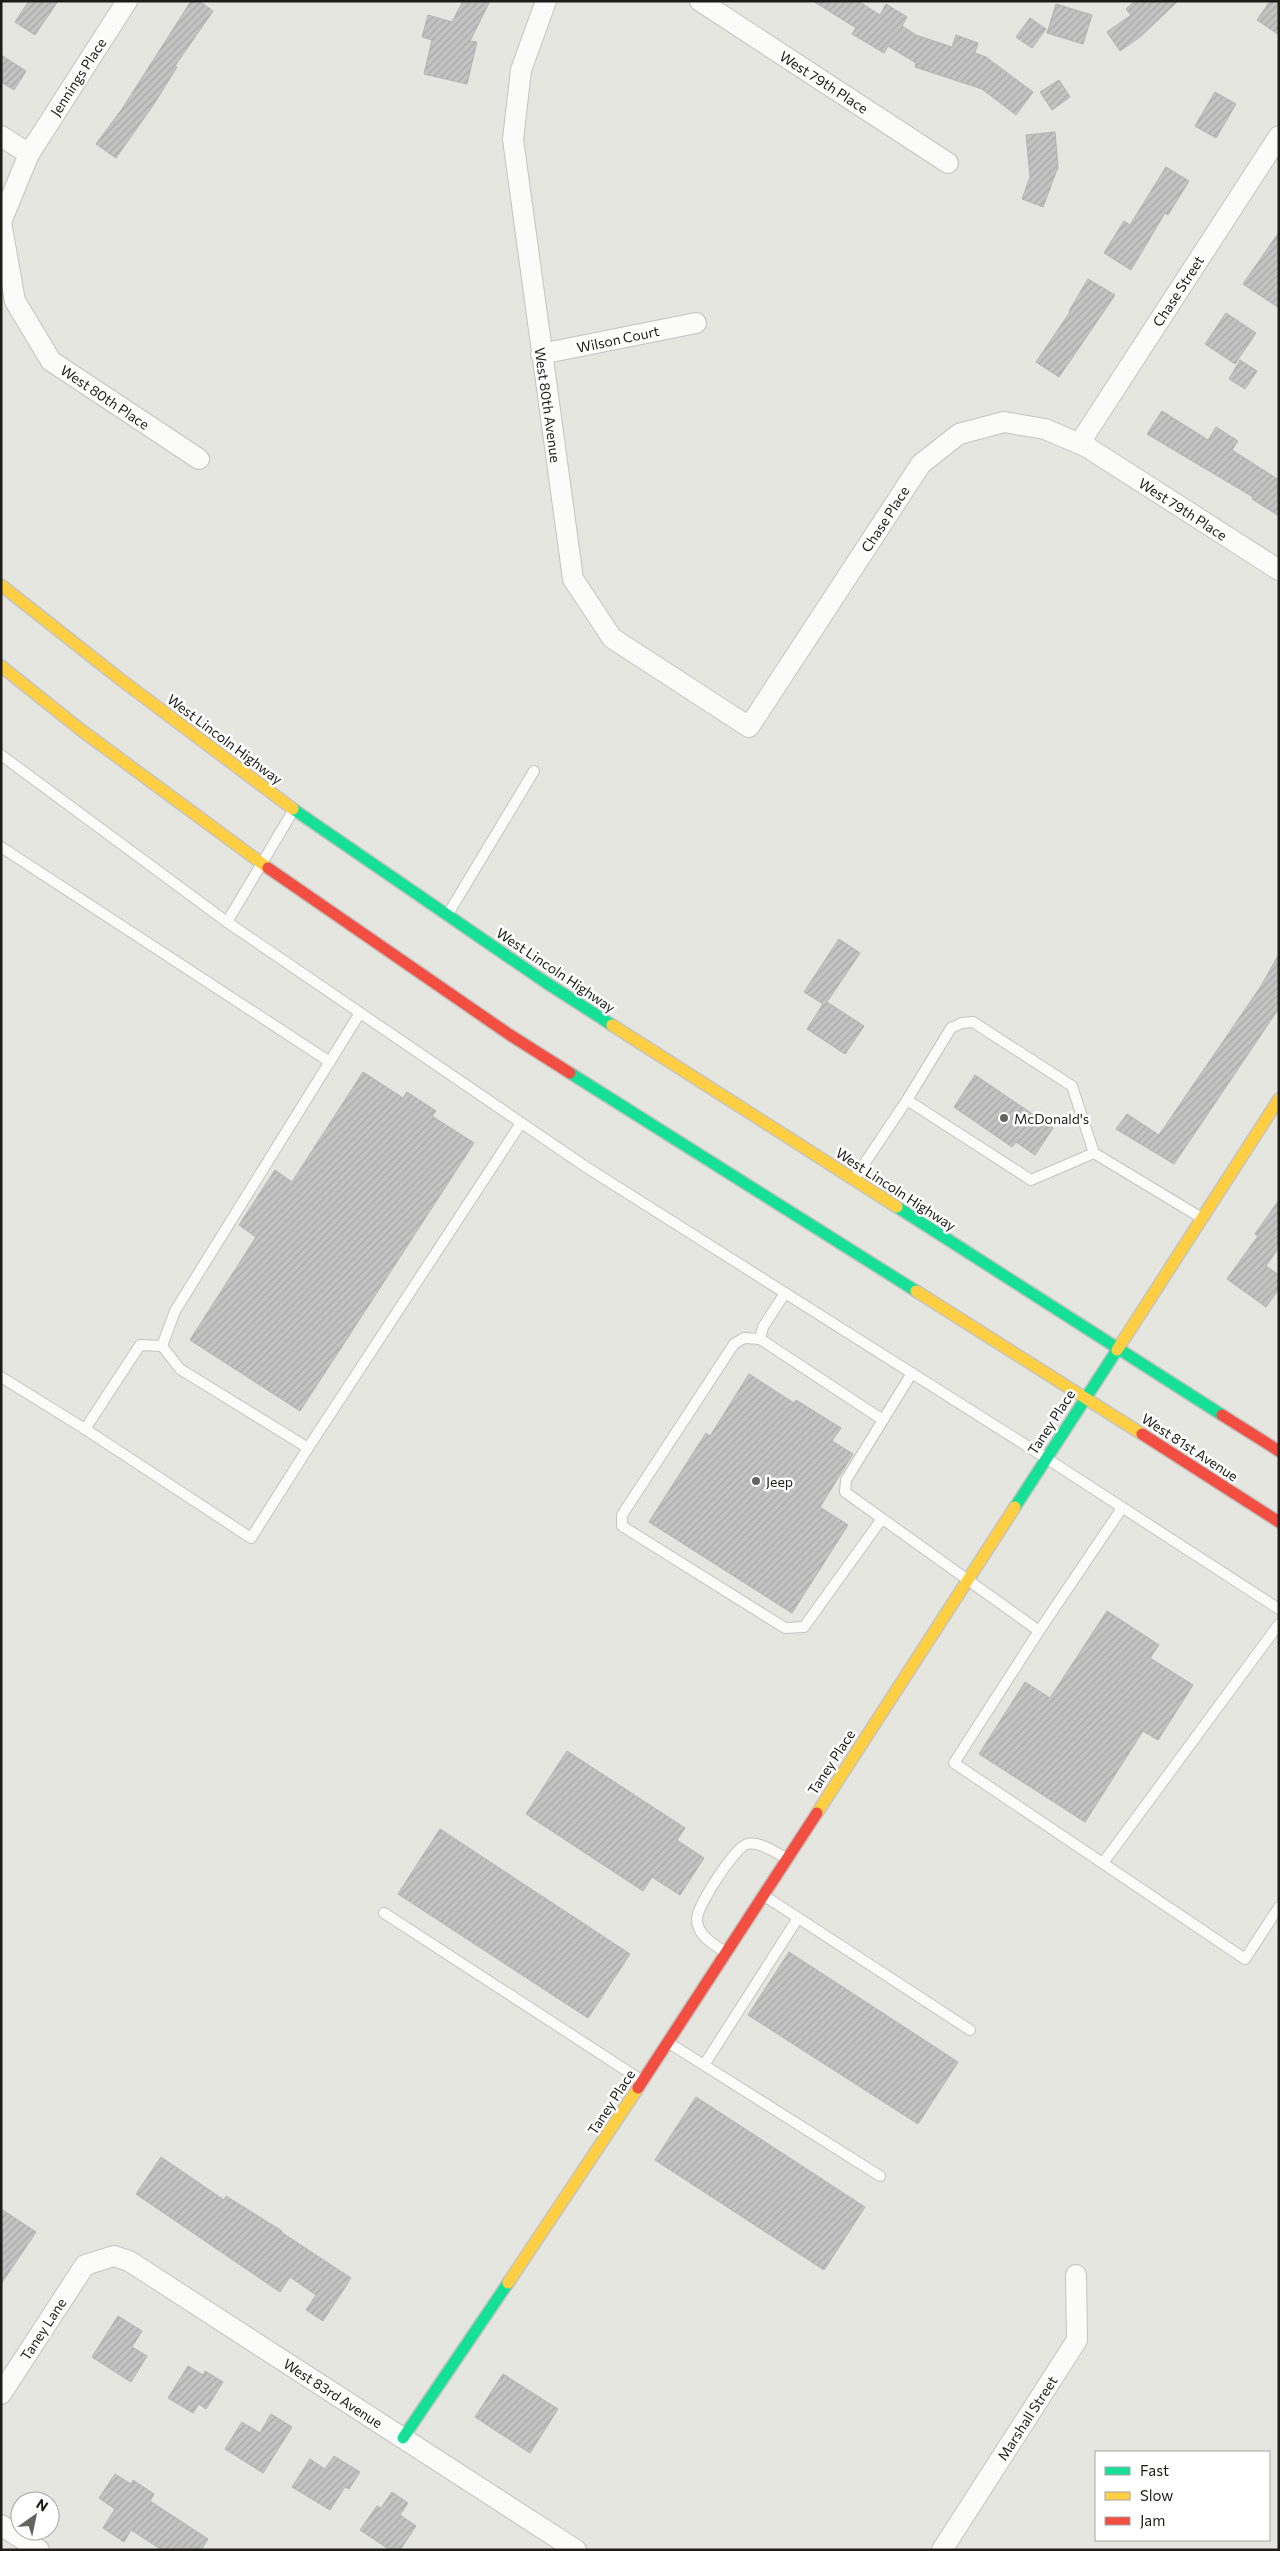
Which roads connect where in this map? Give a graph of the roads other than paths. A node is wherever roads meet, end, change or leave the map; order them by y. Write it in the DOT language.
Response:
graph roads {
  1 [pos="127,1"];
  2 [pos="546,1"];
  3 [pos="700,1"];
  4 [pos="1,136"];
  5 [pos="1279,136"];
  6 [pos="29,154"];
  7 [pos="948,163"];
  8 [pos="696,323"];
  9 [pos="540,354"];
  10 [pos="1087,447"];
  11 [pos="199,459"];
  12 [pos="1279,570"];
  13 [pos="1,585"];
  14 [pos="1,666"];
  15 [pos="750,727"];
  16 [pos="1,755"];
  17 [pos="534,771"];
  18 [pos="294,810"];
  19 [pos="1,847"];
  20 [pos="263,865"];
  21 [pos="448,915"];
  22 [pos="227,922"];
  23 [pos="360,1013"];
  24 [pos="330,1062"];
  25 [pos="1279,1099"];
  26 [pos="907,1100"];
  27 [pos="521,1123"];
  28 [pos="1094,1153"];
  29 [pos="853,1179"];
  30 [pos="1201,1218"];
  31 [pos="785,1293"];
  32 [pos="760,1339"];
  33 [pos="162,1346"];
  34 [pos="1117,1348"];
  35 [pos="912,1373"];
  36 [pos="1,1377"];
  37 [pos="1085,1397"];
  38 [pos="883,1420"];
  39 [pos="85,1430"];
  40 [pos="308,1448"];
  41 [pos="1279,1451"];
  42 [pos="1046,1458"];
  43 [pos="1122,1508"];
  44 [pos="881,1520"];
  45 [pos="1279,1522"];
  46 [pos="966,1580"];
  47 [pos="1279,1609"];
  48 [pos="1279,1624"];
  49 [pos="1039,1631"];
  50 [pos="787,1858"];
  51 [pos="1103,1863"];
  52 [pos="763,1895"];
  53 [pos="1279,1907"];
  54 [pos="384,1912"];
  55 [pos="798,1918"];
  56 [pos="726,1953"];
  57 [pos="970,2030"];
  58 [pos="668,2042"];
  59 [pos="704,2065"];
  60 [pos="643,2082"];
  61 [pos="880,2176"];
  62 [pos="85,2265"];
  63 [pos="1076,2275"];
  64 [pos="1,2394"];
  65 [pos="402,2438"];
  66 [pos="1,2525"];
  67 [pos="40,2550"];
  68 [pos="576,2550"];
  69 [pos="942,2550"];
  1 -- 6 [label="street, Jennings Place"];
  2 -- 9 [label="street, West 80th Avenue"];
  3 -- 7 [label="street, West 79th Place"];
  4 -- 6 [label="street"];
  5 -- 10 [label="street, Chase Street"];
  6 -- 11 [label="street, West 80th Place"];
  8 -- 9 [label="street, Wilson Court"];
  9 -- 15 [label="street, West 80th Avenue"];
  10 -- 12 [label="street, West 79th Place"];
  10 -- 15 [label="street, Chase Place"];
  13 -- 18 [label="main road, West Lincoln Highway"];
  14 -- 20 [label="main road"];
  16 -- 22 [label="lane"];
  17 -- 21 [label="lane"];
  18 -- 20 [label="lane"];
  18 -- 21 [label="main road, West Lincoln Highway"];
  19 -- 24 [label="lane"];
  20 -- 22 [label="lane"];
  20 -- 37 [label="main road"];
  21 -- 29 [label="main road, West Lincoln Highway"];
  22 -- 23 [label="lane"];
  23 -- 24 [label="lane"];
  23 -- 27 [label="lane"];
  24 -- 33 [label="lane"];
  25 -- 30 [label="main road, Taney Place"];
  26 -- 28 [label="lane"];
  26 -- 28 [label="lane"];
  26 -- 29 [label="lane"];
  27 -- 31 [label="lane"];
  27 -- 40 [label="lane"];
  28 -- 30 [label="lane"];
  29 -- 34 [label="main road, West Lincoln Highway"];
  30 -- 34 [label="main road, Taney Place"];
  31 -- 32 [label="lane"];
  31 -- 35 [label="lane"];
  32 -- 38 [label="lane"];
  32 -- 44 [label="lane"];
  33 -- 39 [label="lane"];
  33 -- 40 [label="lane"];
  34 -- 37 [label="main road, Taney Place"];
  34 -- 41 [label="main road"];
  35 -- 38 [label="lane"];
  35 -- 42 [label="lane"];
  36 -- 39 [label="lane"];
  37 -- 42 [label="main road, Taney Place"];
  37 -- 45 [label="main road, West 81st Avenue"];
  38 -- 44 [label="lane"];
  39 -- 40 [label="lane"];
  42 -- 43 [label="lane"];
  42 -- 46 [label="main road, Taney Place"];
  43 -- 47 [label="lane"];
  43 -- 49 [label="lane"];
  44 -- 46 [label="lane"];
  46 -- 49 [label="lane"];
  46 -- 50 [label="main road, Taney Place"];
  48 -- 51 [label="lane"];
  49 -- 51 [label="lane"];
  50 -- 52 [label="main road, Taney Place"];
  50 -- 56 [label="lane"];
  51 -- 53 [label="lane"];
  52 -- 55 [label="lane"];
  52 -- 56 [label="main road, Taney Place"];
  54 -- 60 [label="lane"];
  55 -- 57 [label="lane"];
  55 -- 59 [label="lane"];
  56 -- 58 [label="main road, Taney Place"];
  58 -- 59 [label="lane"];
  58 -- 60 [label="main road, Taney Place"];
  59 -- 61 [label="lane"];
  60 -- 65 [label="main road, Taney Place"];
  62 -- 64 [label="street, Taney Lane"];
  62 -- 65 [label="street, West 83rd Avenue"];
  63 -- 69 [label="street, Marshall Street"];
  65 -- 68 [label="street, West 83rd Avenue"];
  66 -- 67 [label="street"];
}
